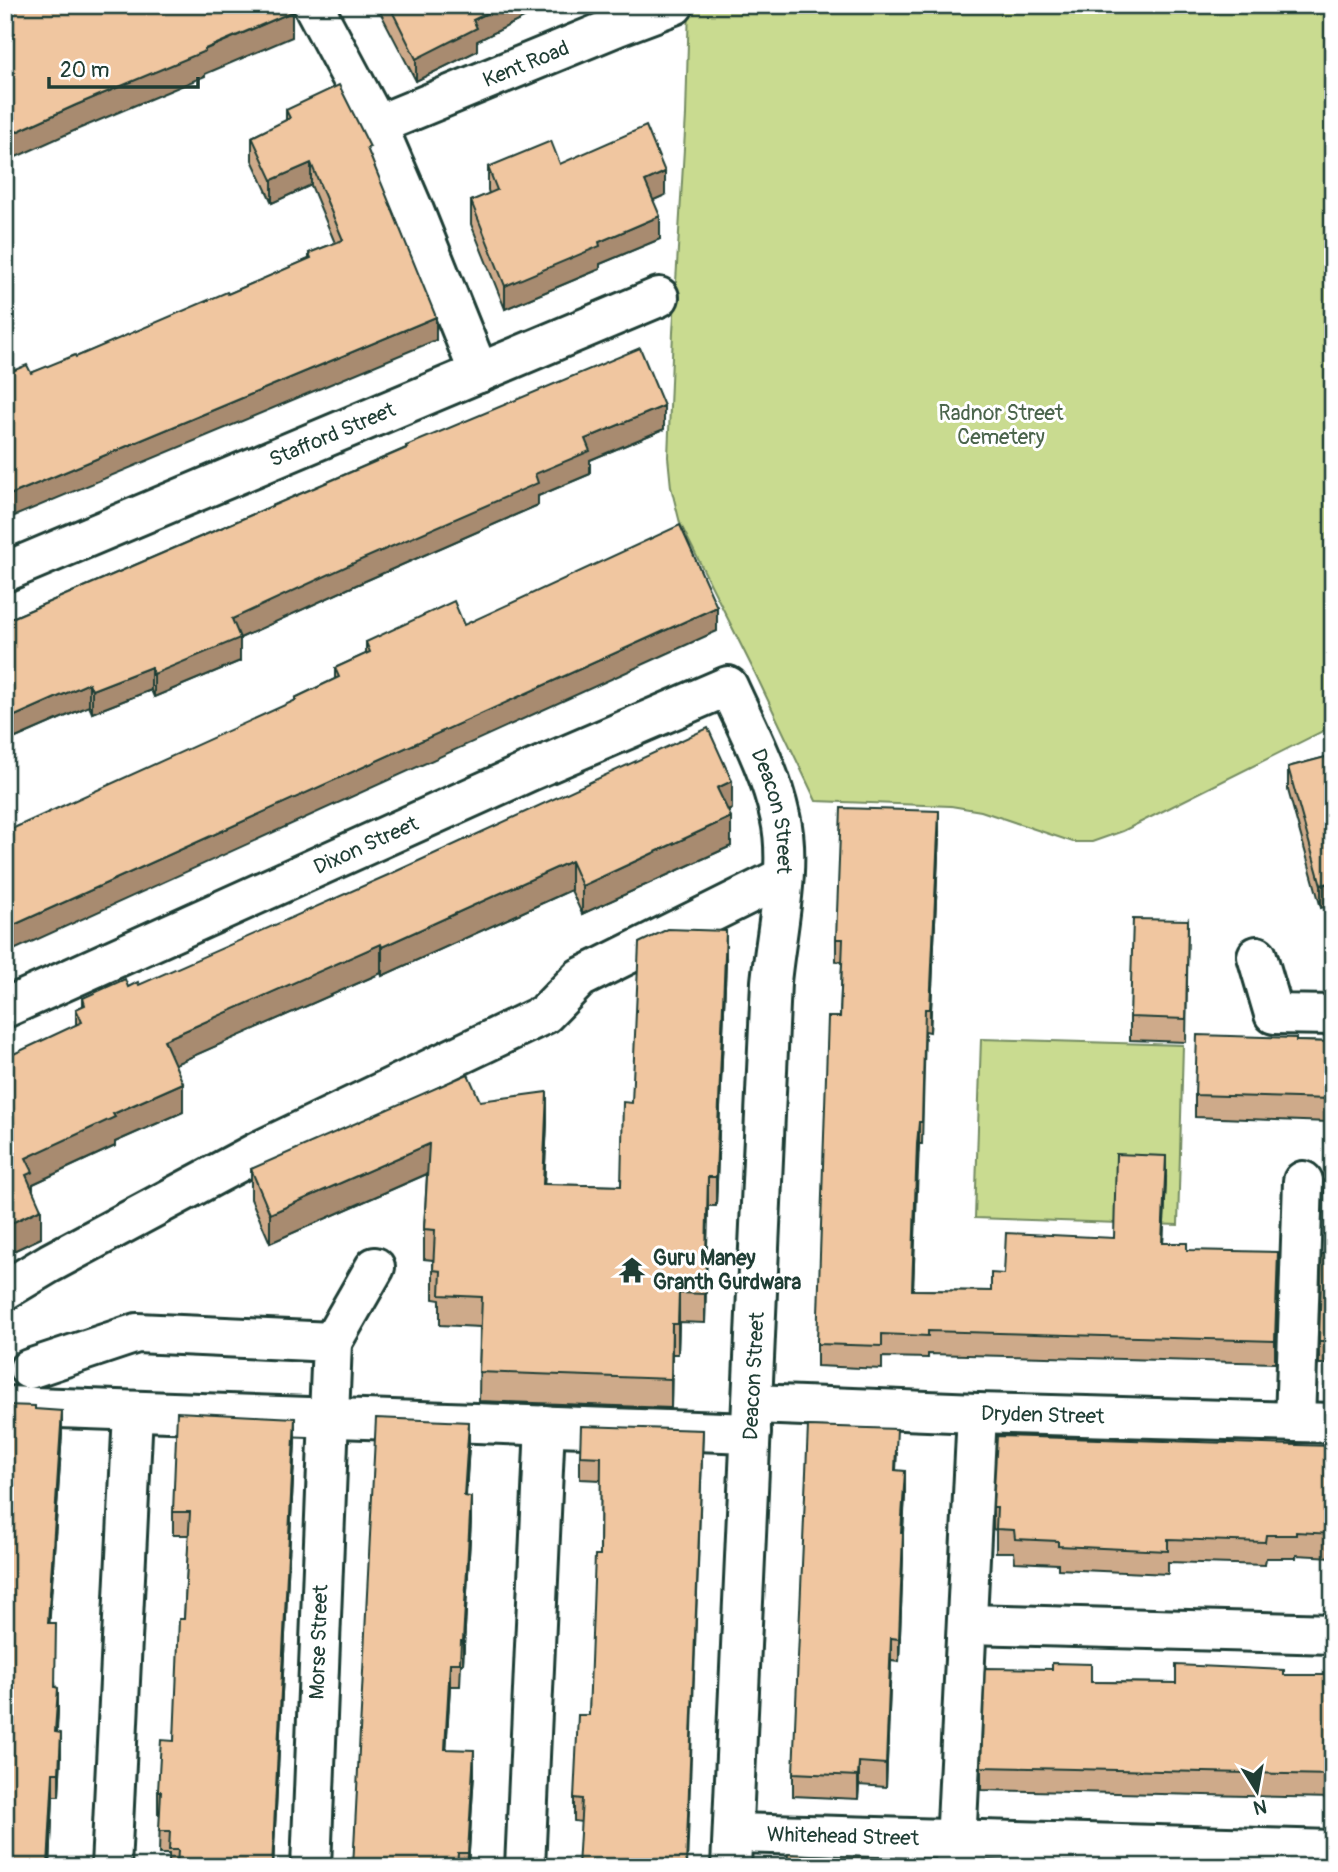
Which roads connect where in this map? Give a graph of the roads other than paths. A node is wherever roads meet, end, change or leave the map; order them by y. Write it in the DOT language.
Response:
graph roads {
  1 [pos="313,5"];
  2 [pos="674,5"];
  3 [pos="377,125"];
  4 [pos="659,297"];
  5 [pos="479,373"];
  6 [pos="5,572"];
  7 [pos="728,686"];
  8 [pos="783,877"];
  9 [pos="1257,956"];
  10 [pos="5,1008"];
  11 [pos="1322,1015"];
  12 [pos="1303,1181"];
  13 [pos="1317,1220"];
  14 [pos="375,1267"];
  15 [pos="5,1290"];
  16 [pos="332,1342"];
  17 [pos="29,1369"];
  18 [pos="5,1406"];
  19 [pos="133,1412"];
  20 [pos="977,1413"];
  21 [pos="328,1418"];
  22 [pos="752,1419"];
  23 [pos="1295,1422"];
  24 [pos="1333,1423"];
  25 [pos="545,1425"];
  26 [pos="967,1624"];
  27 [pos="1333,1634"];
  28 [pos="732,1850"];
  29 [pos="1333,1850"];
  30 [pos="955,1854"];
  31 [pos="111,1867"];
  32 [pos="311,1867"];
  33 [pos="524,1867"];
  1 -- 3 [label="street"];
  2 -- 3 [label="street, Kent Road"];
  3 -- 5 [label="street"];
  4 -- 5 [label="street, Stafford Street"];
  5 -- 6 [label="street, Stafford Street"];
  7 -- 8 [label="street, Deacon Street"];
  7 -- 10 [label="street, Dixon Street"];
  8 -- 15 [label="street"];
  8 -- 22 [label="street, Deacon Street"];
  9 -- 11 [label="street"];
  12 -- 13 [label="street"];
  13 -- 23 [label="street"];
  14 -- 16 [label="street"];
  16 -- 17 [label="street"];
  16 -- 21 [label="street, Morse Street"];
  18 -- 19 [label="street, Dryden Street"];
  19 -- 21 [label="street, Dryden Street"];
  19 -- 31 [label="street"];
  20 -- 22 [label="street, Dryden Street"];
  20 -- 23 [label="street, Dryden Street"];
  20 -- 26 [label="street"];
  21 -- 25 [label="street, Dryden Street"];
  21 -- 32 [label="street, Morse Street"];
  22 -- 25 [label="street, Dryden Street"];
  22 -- 28 [label="street, Deacon Street"];
  23 -- 24 [label="street, Dryden Street"];
  25 -- 33 [label="street"];
  26 -- 27 [label="street"];
  26 -- 30 [label="street"];
  28 -- 30 [label="street, Whitehead Street"];
  29 -- 30 [label="street, Whitehead Street"];
}
